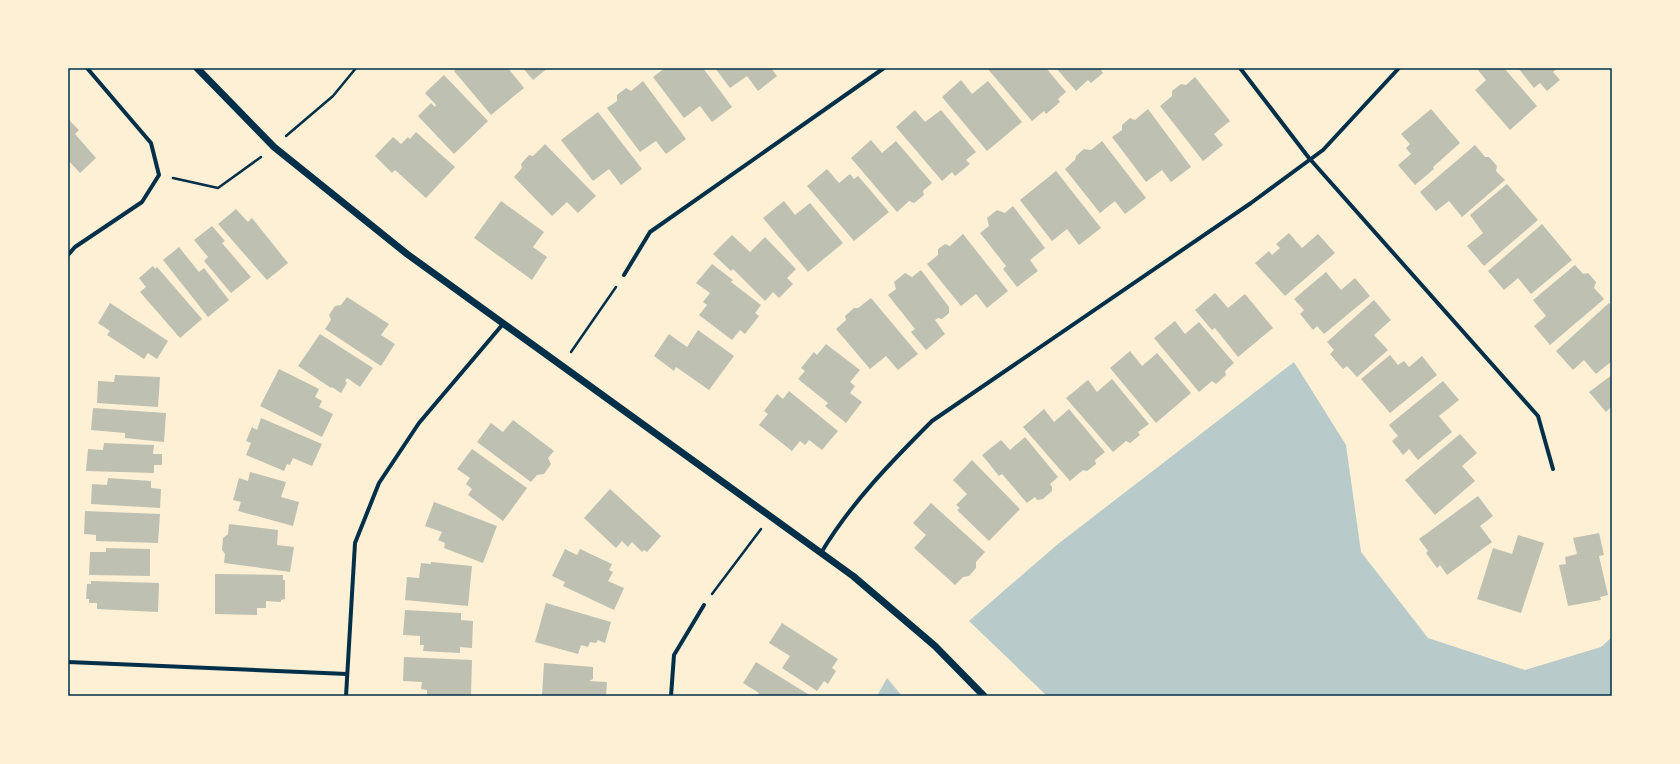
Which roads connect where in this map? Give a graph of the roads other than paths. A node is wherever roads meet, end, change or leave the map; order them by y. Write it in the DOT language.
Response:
graph roads {
  1 [pos="87,68"];
  2 [pos="197,68"];
  3 [pos="884,68"];
  4 [pos="1240,68"];
  5 [pos="1399,68"];
  6 [pos="1309,158"];
  7 [pos="68,255"];
  8 [pos="624,275"];
  9 [pos="504,324"];
  10 [pos="1553,469"];
  11 [pos="821,553"];
  12 [pos="704,605"];
  13 [pos="68,662"];
  14 [pos="347,674"];
  15 [pos="346,696"];
  16 [pos="671,696"];
  17 [pos="984,696"];
  1 -- 7 [label="street"];
  2 -- 9 [label="street"];
  3 -- 8 [label="street"];
  4 -- 6 [label="street"];
  5 -- 6 [label="street"];
  6 -- 10 [label="street"];
  6 -- 11 [label="street"];
  9 -- 11 [label="street"];
  9 -- 14 [label="street"];
  11 -- 17 [label="street"];
  12 -- 16 [label="street"];
  13 -- 14 [label="street"];
  14 -- 15 [label="street"];
}
